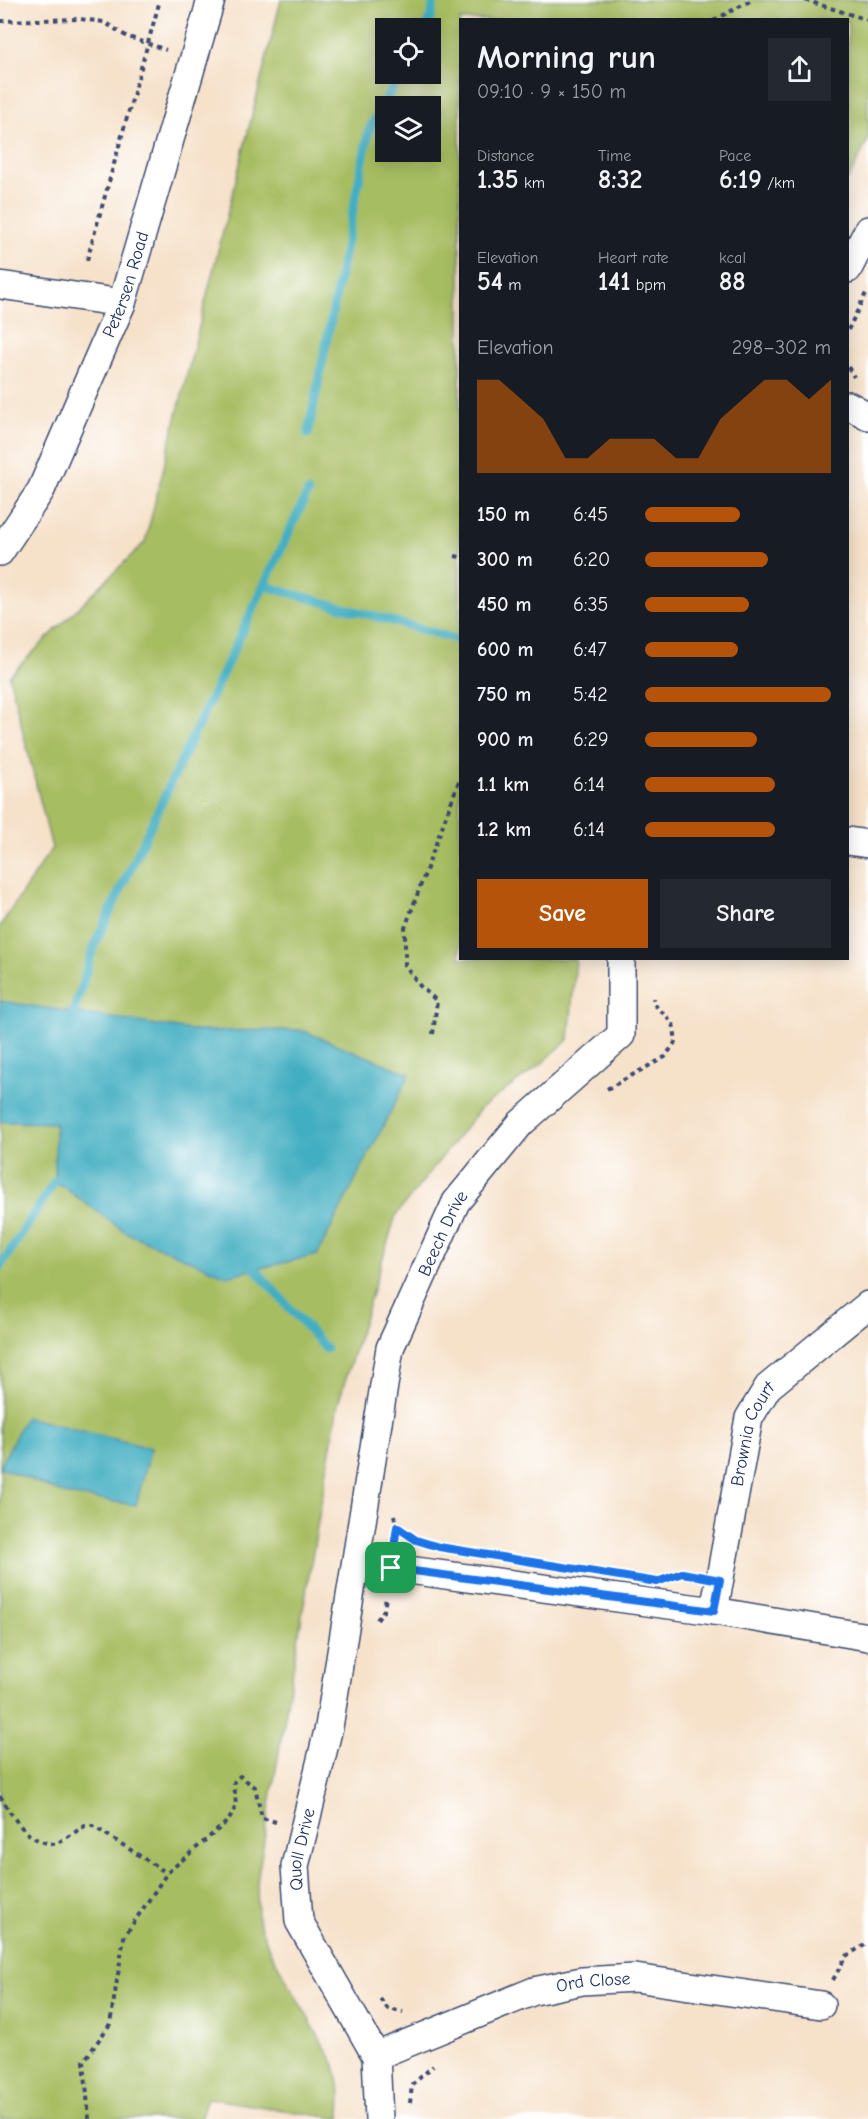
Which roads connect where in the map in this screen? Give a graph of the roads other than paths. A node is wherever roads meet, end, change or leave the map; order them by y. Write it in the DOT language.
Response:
graph roads {
  1 [pos="211,0"];
  2 [pos="868,230"];
  3 [pos="849,267"];
  4 [pos="0,285"];
  5 [pos="122,303"];
  6 [pos="849,406"];
  7 [pos="868,416"];
  8 [pos="0,552"];
  9 [pos="849,841"];
  10 [pos="868,844"];
  11 [pos="621,960"];
  12 [pos="868,1305"];
  13 [pos="356,1563"];
  14 [pos="714,1611"];
  15 [pos="868,1637"];
  16 [pos="821,2005"];
  17 [pos="376,2055"];
  18 [pos="379,2119"];
  1 -- 5 [label="street, Petersen Road"];
  2 -- 3 [label="street"];
  4 -- 5 [label="street"];
  5 -- 8 [label="street, Petersen Road"];
  6 -- 7 [label="street"];
  9 -- 10 [label="street"];
  11 -- 13 [label="street, Beech Drive"];
  12 -- 14 [label="street, Brownia Court"];
  13 -- 14 [label="street"];
  13 -- 17 [label="street, Quoll Drive"];
  14 -- 15 [label="street"];
  16 -- 17 [label="street, Ord Close"];
  17 -- 18 [label="street, Quoll Drive"];
}
